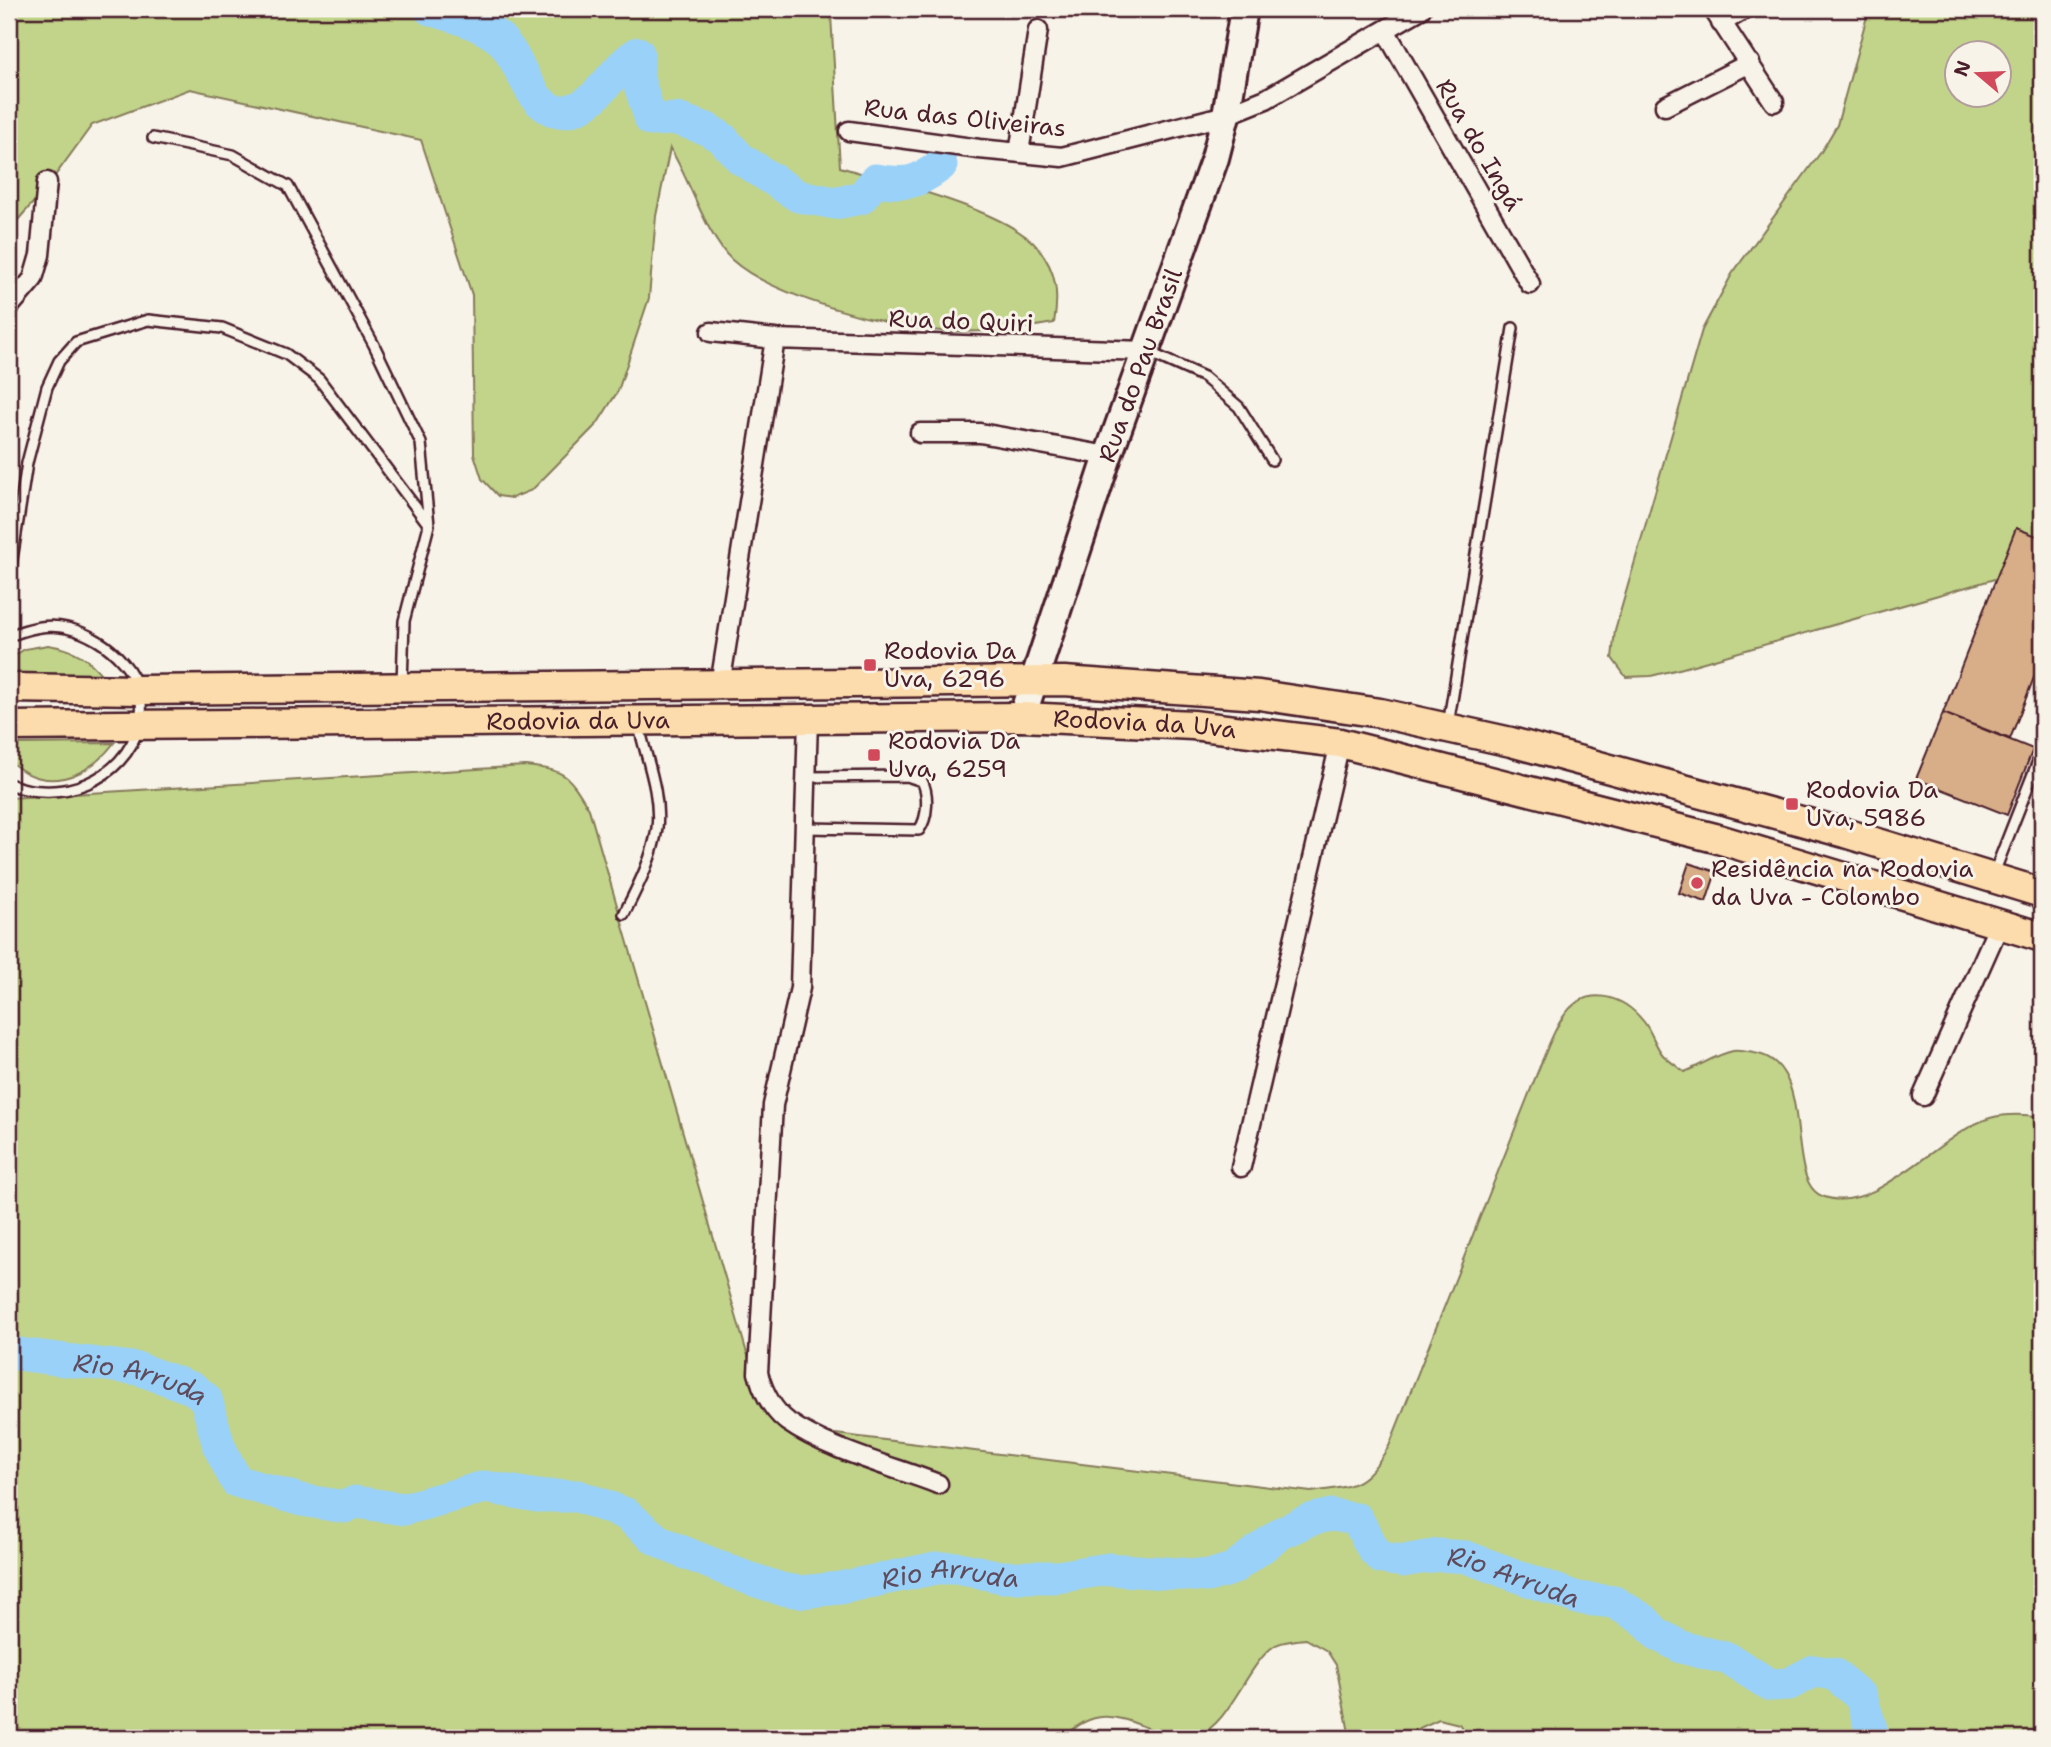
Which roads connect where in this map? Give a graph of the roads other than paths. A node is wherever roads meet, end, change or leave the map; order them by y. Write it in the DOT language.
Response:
graph roads {
  1 [pos="1244,9"];
  2 [pos="1421,9"];
  3 [pos="1745,9"];
  4 [pos="1717,16"];
  5 [pos="1038,30"];
  6 [pos="1385,30"];
  7 [pos="1749,63"];
  8 [pos="1774,102"];
  9 [pos="1664,106"];
  10 [pos="1226,115"];
  11 [pos="849,131"];
  12 [pos="153,138"];
  13 [pos="1019,153"];
  14 [pos="47,181"];
  15 [pos="1530,284"];
  16 [pos="9,307"];
  17 [pos="1513,328"];
  18 [pos="711,332"];
  19 [pos="775,340"];
  20 [pos="1146,351"];
  21 [pos="920,433"];
  22 [pos="1108,456"];
  23 [pos="1272,460"];
  24 [pos="429,525"];
  25 [pos="9,579"];
  26 [pos="9,636"];
  27 [pos="1032,682"];
  28 [pos="720,685"];
  29 [pos="9,688"];
  30 [pos="402,688"];
  31 [pos="139,690"];
  32 [pos="1021,717"];
  33 [pos="808,719"];
  34 [pos="638,720"];
  35 [pos="139,725"];
  36 [pos="9,726"];
  37 [pos="1447,727"];
  38 [pos="1340,743"];
  39 [pos="2042,751"];
  40 [pos="806,777"];
  41 [pos="9,784"];
  42 [pos="805,828"];
  43 [pos="1992,878"];
  44 [pos="2042,893"];
  45 [pos="624,914"];
  46 [pos="1999,925"];
  47 [pos="2042,937"];
  48 [pos="1923,1096"];
  49 [pos="1241,1167"];
  50 [pos="938,1484"];
  1 -- 10 [label="street, Rua do Pau Brasil"];
  2 -- 6 [label="street, Rua das Oliveiras"];
  3 -- 4 [label="street"];
  4 -- 7 [label="street"];
  5 -- 13 [label="street"];
  6 -- 10 [label="street, Rua das Oliveiras"];
  6 -- 15 [label="street, Rua do Ingá"];
  7 -- 8 [label="street"];
  7 -- 9 [label="street"];
  10 -- 13 [label="street, Rua das Oliveiras"];
  10 -- 20 [label="street, Rua do Pau Brasil"];
  11 -- 13 [label="street, Rua das Oliveiras"];
  12 -- 24 [label="lane"];
  14 -- 16 [label="street"];
  17 -- 37 [label="lane"];
  18 -- 19 [label="street, Rua do Quiri"];
  19 -- 20 [label="street, Rua do Quiri"];
  19 -- 28 [label="street"];
  20 -- 22 [label="street, Rua do Pau Brasil"];
  20 -- 23 [label="lane"];
  21 -- 22 [label="street"];
  22 -- 27 [label="street, Rua do Pau Brasil"];
  24 -- 25 [label="lane"];
  24 -- 30 [label="lane"];
  26 -- 31 [label="lane"];
  27 -- 28 [label="main road, Rodovia da Uva"];
  27 -- 32 [label="street, Rua do Pau Brasil"];
  27 -- 37 [label="main road, Rodovia da Uva"];
  28 -- 30 [label="main road, Rodovia da Uva"];
  29 -- 31 [label="main road, Rodovia da Uva"];
  30 -- 31 [label="main road, Rodovia da Uva"];
  31 -- 35 [label="lane"];
  32 -- 33 [label="main road, Rodovia da Uva"];
  32 -- 38 [label="main road, Rodovia da Uva"];
  33 -- 34 [label="main road, Rodovia da Uva"];
  33 -- 40 [label="street"];
  34 -- 35 [label="main road, Rodovia da Uva"];
  34 -- 45 [label="lane"];
  35 -- 36 [label="main road, Rodovia da Uva"];
  35 -- 41 [label="lane"];
  37 -- 43 [label="main road, Rodovia da Uva"];
  38 -- 46 [label="main road, Rodovia da Uva"];
  38 -- 49 [label="street"];
  39 -- 43 [label="lane"];
  40 -- 42 [label="street"];
  40 -- 42 [label="lane"];
  42 -- 50 [label="street"];
  43 -- 44 [label="main road, Rodovia da Uva"];
  46 -- 47 [label="main road, Rodovia da Uva"];
  46 -- 48 [label="street"];
}
